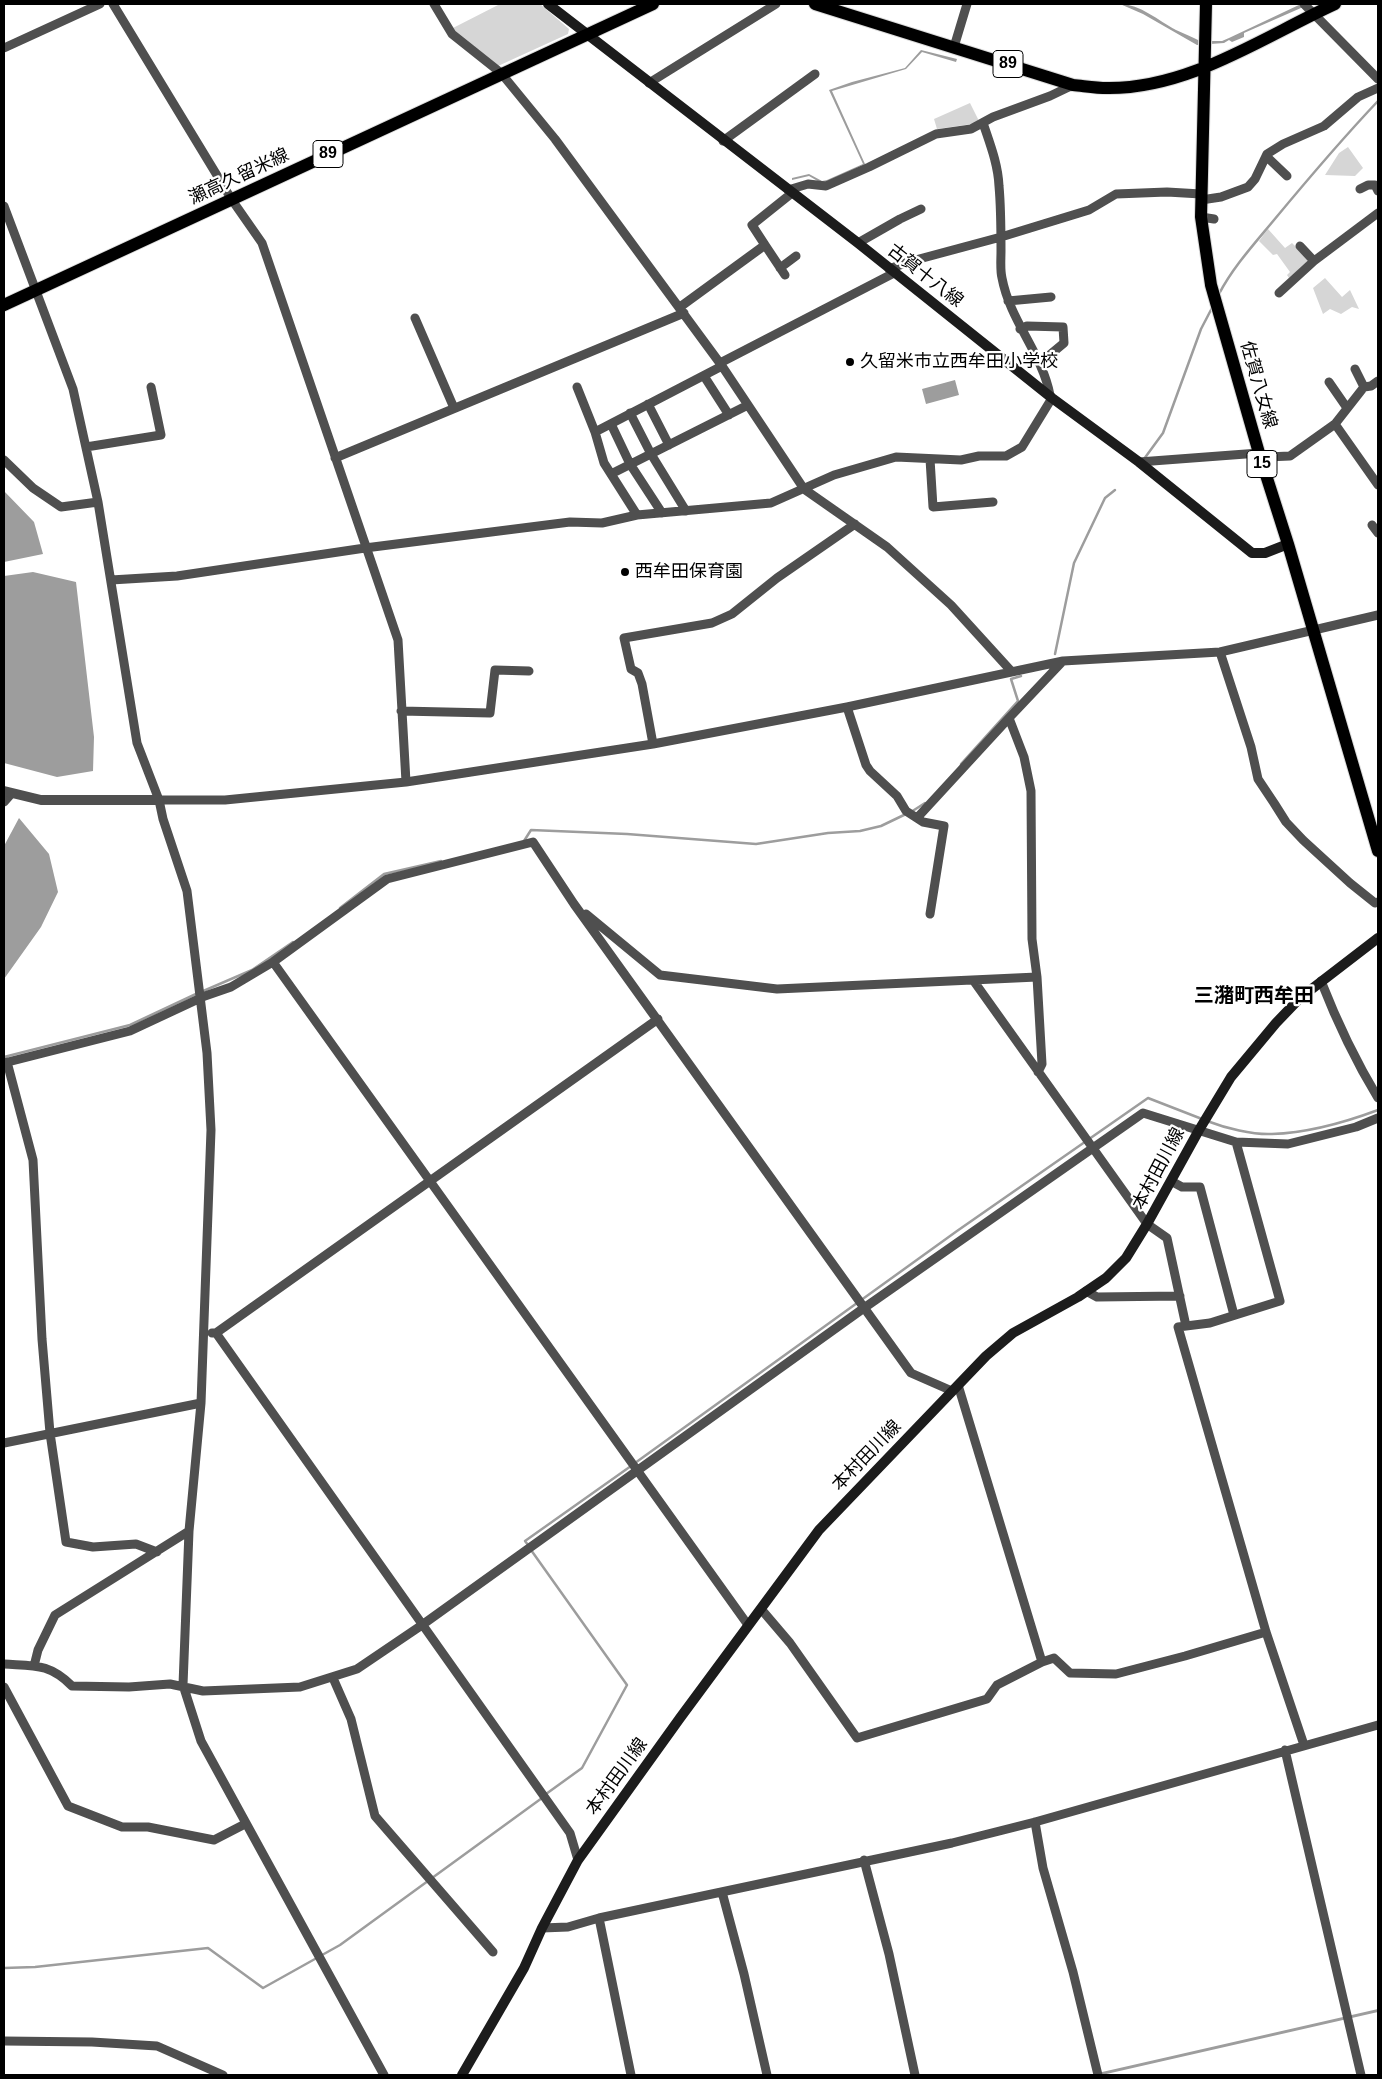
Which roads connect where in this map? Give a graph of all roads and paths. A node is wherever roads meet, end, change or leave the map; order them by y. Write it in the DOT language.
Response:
graph roads {
  1 [pos="100,4"];
  2 [pos="113,4"];
  3 [pos="434,4"];
  4 [pos="548,4"];
  5 [pos="653,4"];
  6 [pos="776,4"];
  7 [pos="815,4"];
  8 [pos="968,4"];
  9 [pos="1206,4"];
  10 [pos="1304,4"];
  11 [pos="1336,4"];
  12 [pos="1314,14"];
  13 [pos="586,34"];
  14 [pos="954,47"];
  15 [pos="4,48"];
  16 [pos="1204,69"];
  17 [pos="501,74"];
  18 [pos="815,74"];
  19 [pos="1378,79"];
  20 [pos="649,83"];
  21 [pos="1073,85"];
  22 [pos="1378,88"];
  23 [pos="983,123"];
  24 [pos="723,141"];
  25 [pos="1266,156"];
  26 [pos="1287,176"];
  27 [pos="1360,189"];
  28 [pos="790,191"];
  29 [pos="1378,191"];
  30 [pos="1201,197"];
  31 [pos="232,200"];
  32 [pos="4,206"];
  33 [pos="921,209"];
  34 [pos="1378,213"];
  35 [pos="1001,237"];
  36 [pos="858,243"];
  37 [pos="765,246"];
  38 [pos="1300,246"];
  39 [pos="796,256"];
  40 [pos="1314,261"];
  41 [pos="891,271"];
  42 [pos="36,290"];
  43 [pos="1279,293"];
  44 [pos="1051,297"];
  45 [pos="1008,301"];
  46 [pos="4,305"];
  47 [pos="682,310"];
  48 [pos="415,318"];
  49 [pos="1020,329"];
  50 [pos="1040,363"];
  51 [pos="721,365"];
  52 [pos="1355,368"];
  53 [pos="704,376"];
  54 [pos="1378,381"];
  55 [pos="1329,382"];
  56 [pos="151,387"];
  57 [pos="577,387"];
  58 [pos="1364,387"];
  59 [pos="1051,396"];
  60 [pos="648,404"];
  61 [pos="748,405"];
  62 [pos="454,408"];
  63 [pos="1347,408"];
  64 [pos="630,413"];
  65 [pos="729,414"];
  66 [pos="610,424"];
  67 [pos="1335,424"];
  68 [pos="595,432"];
  69 [pos="670,444"];
  70 [pos="86,447"];
  71 [pos="1259,453"];
  72 [pos="651,454"];
  73 [pos="335,458"];
  74 [pos="930,458"];
  75 [pos="4,460"];
  76 [pos="1139,462"];
  77 [pos="630,464"];
  78 [pos="611,474"];
  79 [pos="1378,485"];
  80 [pos="804,489"];
  81 [pos="98,502"];
  82 [pos="992,502"];
  83 [pos="686,511"];
  84 [pos="662,513"];
  85 [pos="637,516"];
  86 [pos="855,524"];
  87 [pos="1372,525"];
  88 [pos="1378,533"];
  89 [pos="1288,544"];
  90 [pos="365,548"];
  91 [pos="111,580"];
  92 [pos="1378,615"];
  93 [pos="1312,629"];
  94 [pos="1220,652"];
  95 [pos="1063,661"];
  96 [pos="529,672"];
  97 [pos="1012,672"];
  98 [pos="847,707"];
  99 [pos="401,711"];
  100 [pos="1009,718"];
  101 [pos="654,744"];
  102 [pos="406,782"];
  103 [pos="7,793"];
  104 [pos="159,800"];
  105 [pos="4,802"];
  106 [pos="917,818"];
  107 [pos="1378,851"];
  108 [pos="1378,902"];
  109 [pos="574,904"];
  110 [pos="930,914"];
  111 [pos="1378,938"];
  112 [pos="273,962"];
  113 [pos="1037,977"];
  114 [pos="973,980"];
  115 [pos="1321,981"];
  116 [pos="201,999"];
  117 [pos="658,1020"];
  118 [pos="6,1062"];
  119 [pos="1038,1072"];
  120 [pos="1378,1098"];
  121 [pos="1378,1118"];
  122 [pos="1199,1130"];
  123 [pos="1236,1142"];
  124 [pos="1091,1148"];
  125 [pos="431,1181"];
  126 [pos="1171,1181"];
  127 [pos="1147,1224"];
  128 [pos="1086,1291"];
  129 [pos="1180,1296"];
  130 [pos="864,1308"];
  131 [pos="1234,1315"];
  132 [pos="1186,1326"];
  133 [pos="204,1333"];
  134 [pos="216,1334"];
  135 [pos="955,1388"];
  136 [pos="201,1403"];
  137 [pos="50,1434"];
  138 [pos="4,1443"];
  139 [pos="636,1470"];
  140 [pos="189,1531"];
  141 [pos="158,1552"];
  142 [pos="761,1609"];
  143 [pos="422,1625"];
  144 [pos="748,1625"];
  145 [pos="1266,1632"];
  146 [pos="1042,1662"];
  147 [pos="4,1664"];
  148 [pos="34,1666"];
  149 [pos="333,1678"];
  150 [pos="183,1685"];
  151 [pos="4,1687"];
  152 [pos="1378,1725"];
  153 [pos="1304,1745"];
  154 [pos="1285,1750"];
  155 [pos="1035,1822"];
  156 [pos="246,1824"];
  157 [pos="578,1860"];
  158 [pos="864,1860"];
  159 [pos="722,1892"];
  160 [pos="599,1918"];
  161 [pos="542,1928"];
  162 [pos="493,1952"];
  163 [pos="4,2041"];
  164 [pos="223,2075"];
  165 [pos="384,2075"];
  166 [pos="462,2075"];
  167 [pos="631,2075"];
  168 [pos="767,2075"];
  169 [pos="915,2075"];
  170 [pos="1098,2075"];
  171 [pos="1361,2075"];
  1 -- 15 [label="street"];
  2 -- 31 [label="street"];
  3 -- 17 [label="street"];
  4 -- 13 [label="main road, 古賀十八線"];
  5 -- 13 [label="main road, 瀬高久留米線 / 89"];
  6 -- 20 [label="street"];
  7 -- 14 [label="main road, 89"];
  8 -- 14 [label="street"];
  9 -- 16 [label="main road, 佐賀八女線 / 15"];
  10 -- 12 [label="street"];
  11 -- 12 [label="main road, 89"];
  12 -- 16 [label="main road, 89"];
  12 -- 19 [label="street"];
  13 -- 17 [label="main road, 瀬高久留米線 / 89"];
  13 -- 20 [label="main road, 古賀十八線"];
  14 -- 21 [label="main road, 89"];
  16 -- 21 [label="main road, 89"];
  16 -- 30 [label="main road, 佐賀八女線 / 15"];
  17 -- 31 [label="main road, 瀬高久留米線 / 89"];
  17 -- 47 [label="street"];
  18 -- 24 [label="street"];
  20 -- 24 [label="main road, 古賀十八線"];
  21 -- 23 [label="street"];
  22 -- 25 [label="street"];
  23 -- 28 [label="street"];
  23 -- 35 [label="street"];
  24 -- 28 [label="main road, 古賀十八線"];
  25 -- 26 [label="street"];
  25 -- 30 [label="street"];
  27 -- 29 [label="street"];
  28 -- 36 [label="main road, 古賀十八線"];
  28 -- 37 [label="street"];
  30 -- 35 [label="street"];
  30 -- 71 [label="main road, 佐賀八女線 / 15"];
  31 -- 42 [label="main road, 瀬高久留米線 / 89"];
  31 -- 73 [label="street"];
  32 -- 42 [label="street"];
  33 -- 36 [label="street"];
  34 -- 40 [label="street"];
  35 -- 41 [label="street"];
  35 -- 45 [label="street"];
  36 -- 41 [label="main road, 古賀十八線"];
  37 -- 39 [label="street"];
  37 -- 47 [label="street"];
  38 -- 40 [label="street"];
  40 -- 43 [label="street"];
  41 -- 51 [label="street"];
  41 -- 59 [label="main road, 古賀十八線"];
  42 -- 46 [label="main road, 瀬高久留米線 / 89"];
  42 -- 70 [label="street"];
  44 -- 45 [label="street"];
  45 -- 49 [label="street"];
  47 -- 51 [label="street"];
  47 -- 62 [label="street"];
  48 -- 62 [label="street"];
  49 -- 50 [label="street"];
  49 -- 50 [label="street"];
  50 -- 59 [label="street"];
  51 -- 53 [label="street"];
  51 -- 61 [label="street"];
  52 -- 58 [label="street"];
  53 -- 60 [label="street"];
  53 -- 65 [label="street"];
  54 -- 58 [label="street"];
  55 -- 63 [label="street"];
  56 -- 70 [label="street"];
  57 -- 68 [label="street"];
  58 -- 63 [label="street"];
  59 -- 74 [label="street"];
  59 -- 76 [label="main road, 古賀十八線"];
  60 -- 64 [label="street"];
  60 -- 69 [label="street"];
  61 -- 65 [label="street"];
  61 -- 80 [label="street"];
  62 -- 73 [label="street"];
  63 -- 67 [label="street"];
  64 -- 66 [label="street"];
  64 -- 72 [label="street"];
  65 -- 69 [label="street"];
  66 -- 68 [label="street"];
  66 -- 77 [label="street"];
  67 -- 71 [label="street"];
  67 -- 79 [label="street"];
  68 -- 78 [label="street"];
  69 -- 72 [label="street"];
  70 -- 81 [label="street"];
  71 -- 76 [label="street"];
  71 -- 89 [label="main road, 佐賀八女線 / 15"];
  72 -- 77 [label="street"];
  72 -- 83 [label="street"];
  73 -- 90 [label="street"];
  74 -- 80 [label="street"];
  74 -- 82 [label="street"];
  75 -- 81 [label="street"];
  76 -- 89 [label="main road, 古賀十八線"];
  77 -- 78 [label="street"];
  77 -- 84 [label="street"];
  78 -- 85 [label="street"];
  80 -- 83 [label="street"];
  80 -- 86 [label="street"];
  81 -- 91 [label="street"];
  83 -- 84 [label="street"];
  84 -- 85 [label="street"];
  85 -- 90 [label="street"];
  86 -- 97 [label="street"];
  86 -- 101 [label="street"];
  87 -- 88 [label="street"];
  89 -- 93 [label="main road, 佐賀八女線 / 15"];
  90 -- 91 [label="street"];
  90 -- 99 [label="street"];
  91 -- 104 [label="street"];
  92 -- 93 [label="street"];
  93 -- 94 [label="street"];
  93 -- 107 [label="main road, 佐賀八女線 / 15"];
  94 -- 95 [label="street"];
  94 -- 108 [label="street"];
  95 -- 97 [label="street"];
  95 -- 100 [label="street"];
  96 -- 99 [label="street"];
  97 -- 98 [label="street"];
  98 -- 101 [label="street"];
  98 -- 106 [label="street"];
  99 -- 102 [label="street"];
  100 -- 106 [label="street"];
  100 -- 113 [label="street"];
  101 -- 102 [label="street"];
  102 -- 104 [label="street"];
  103 -- 104 [label="street"];
  103 -- 105 [label="street"];
  104 -- 116 [label="street"];
  106 -- 110 [label="street"];
  109 -- 112 [label="street"];
  109 -- 114 [label="street"];
  109 -- 117 [label="street"];
  111 -- 115 [label="main road, 本村田川線"];
  112 -- 116 [label="street"];
  112 -- 125 [label="street"];
  113 -- 114 [label="street"];
  113 -- 119 [label="street"];
  114 -- 119 [label="street"];
  115 -- 120 [label="street"];
  115 -- 122 [label="main road, 本村田川線"];
  116 -- 118 [label="street"];
  116 -- 133 [label="street"];
  117 -- 125 [label="street"];
  117 -- 130 [label="street"];
  118 -- 137 [label="street"];
  119 -- 124 [label="street"];
  121 -- 123 [label="street"];
  122 -- 123 [label="street"];
  122 -- 124 [label="street"];
  122 -- 126 [label="main road, 本村田川線"];
  123 -- 131 [label="street"];
  124 -- 127 [label="street"];
  124 -- 130 [label="street"];
  125 -- 134 [label="street"];
  125 -- 139 [label="street"];
  126 -- 127 [label="main road, 本村田川線"];
  126 -- 131 [label="street"];
  127 -- 128 [label="main road, 本村田川線"];
  127 -- 129 [label="street"];
  128 -- 129 [label="street"];
  128 -- 135 [label="main road, 本村田川線"];
  129 -- 132 [label="street"];
  130 -- 135 [label="street"];
  130 -- 139 [label="street"];
  131 -- 132 [label="street"];
  132 -- 145 [label="street"];
  133 -- 134 [label="street"];
  133 -- 136 [label="street"];
  134 -- 143 [label="street"];
  135 -- 142 [label="main road, 本村田川線"];
  135 -- 146 [label="street"];
  136 -- 137 [label="street"];
  136 -- 140 [label="street"];
  137 -- 138 [label="street"];
  137 -- 141 [label="street"];
  139 -- 143 [label="street"];
  139 -- 144 [label="street"];
  140 -- 141 [label="street"];
  140 -- 150 [label="street"];
  141 -- 148 [label="street"];
  142 -- 144 [label="main road, 本村田川線"];
  142 -- 146 [label="street"];
  143 -- 149 [label="street"];
  143 -- 157 [label="street"];
  144 -- 157 [label="main road, 本村田川線"];
  145 -- 146 [label="street"];
  145 -- 153 [label="street"];
  147 -- 148 [label="street"];
  148 -- 150 [label="street"];
  149 -- 150 [label="street"];
  149 -- 162 [label="street"];
  150 -- 156 [label="street"];
  151 -- 156 [label="street"];
  152 -- 153 [label="street"];
  153 -- 154 [label="street"];
  154 -- 155 [label="street"];
  154 -- 171 [label="street"];
  155 -- 158 [label="street"];
  155 -- 170 [label="street"];
  156 -- 165 [label="street"];
  157 -- 161 [label="main road, 本村田川線"];
  158 -- 159 [label="street"];
  158 -- 169 [label="street"];
  159 -- 160 [label="street"];
  159 -- 168 [label="street"];
  160 -- 161 [label="street"];
  160 -- 167 [label="street"];
  161 -- 166 [label="main road, 本村田川線"];
  163 -- 164 [label="street"];
}
